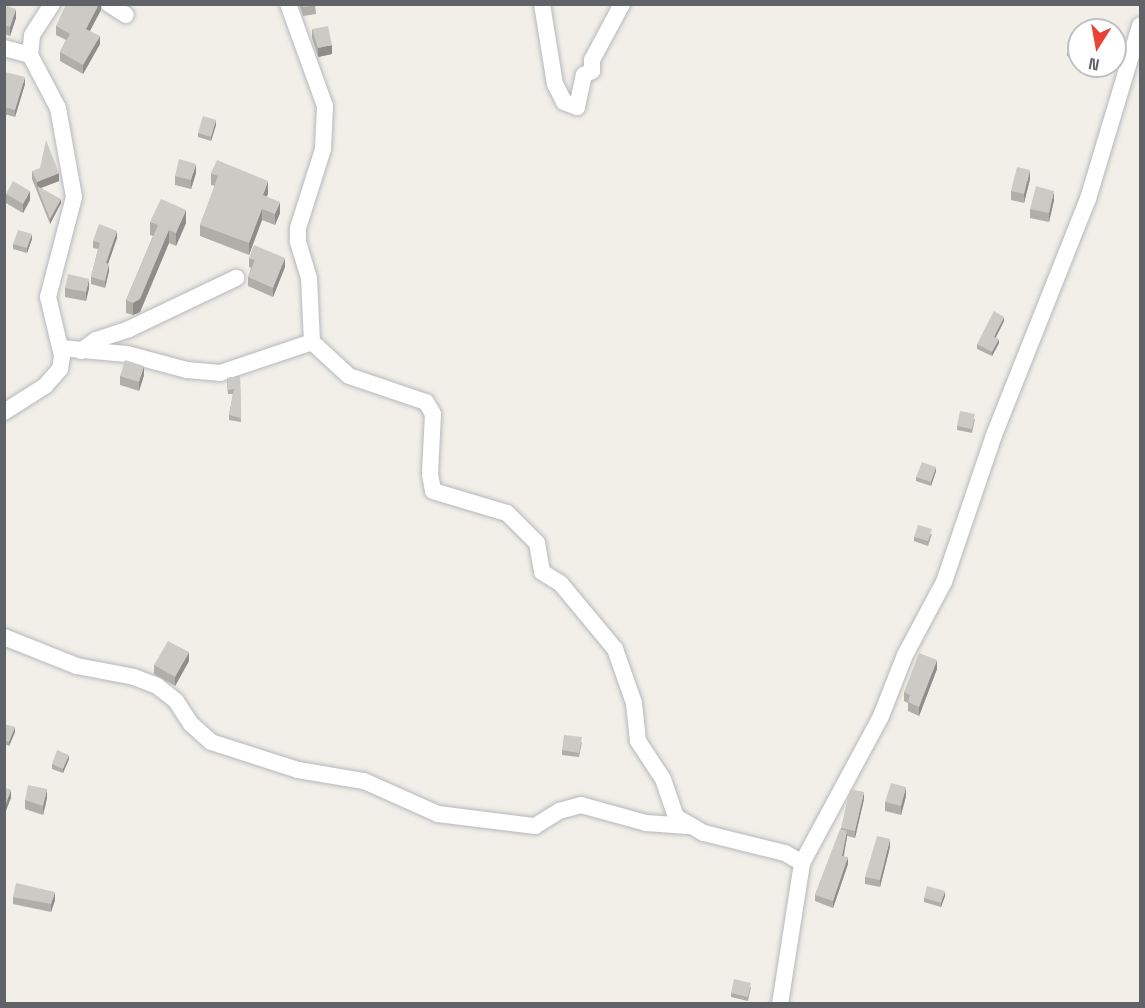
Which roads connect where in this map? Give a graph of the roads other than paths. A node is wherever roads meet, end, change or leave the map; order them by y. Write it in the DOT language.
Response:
graph roads {
  1 [pos="109,4"];
  2 [pos="288,4"];
  3 [pos="542,4"];
  4 [pos="622,4"];
  5 [pos="48,7"];
  6 [pos="126,15"];
  7 [pos="1140,26"];
  8 [pos="4,48"];
  9 [pos="30,55"];
  10 [pos="236,278"];
  11 [pos="312,342"];
  12 [pos="61,348"];
  13 [pos="81,351"];
  14 [pos="4,412"];
  15 [pos="4,637"];
  16 [pos="688,826"];
  17 [pos="802,863"];
  18 [pos="780,1004"];
  1 -- 6 [label="street"];
  2 -- 11 [label="street"];
  3 -- 4 [label="street"];
  5 -- 9 [label="street"];
  7 -- 17 [label="street"];
  8 -- 9 [label="street"];
  9 -- 12 [label="street"];
  10 -- 13 [label="street"];
  11 -- 13 [label="street"];
  11 -- 16 [label="street"];
  12 -- 13 [label="street"];
  12 -- 14 [label="street"];
  15 -- 16 [label="street"];
  16 -- 17 [label="street"];
  17 -- 18 [label="street"];
}
